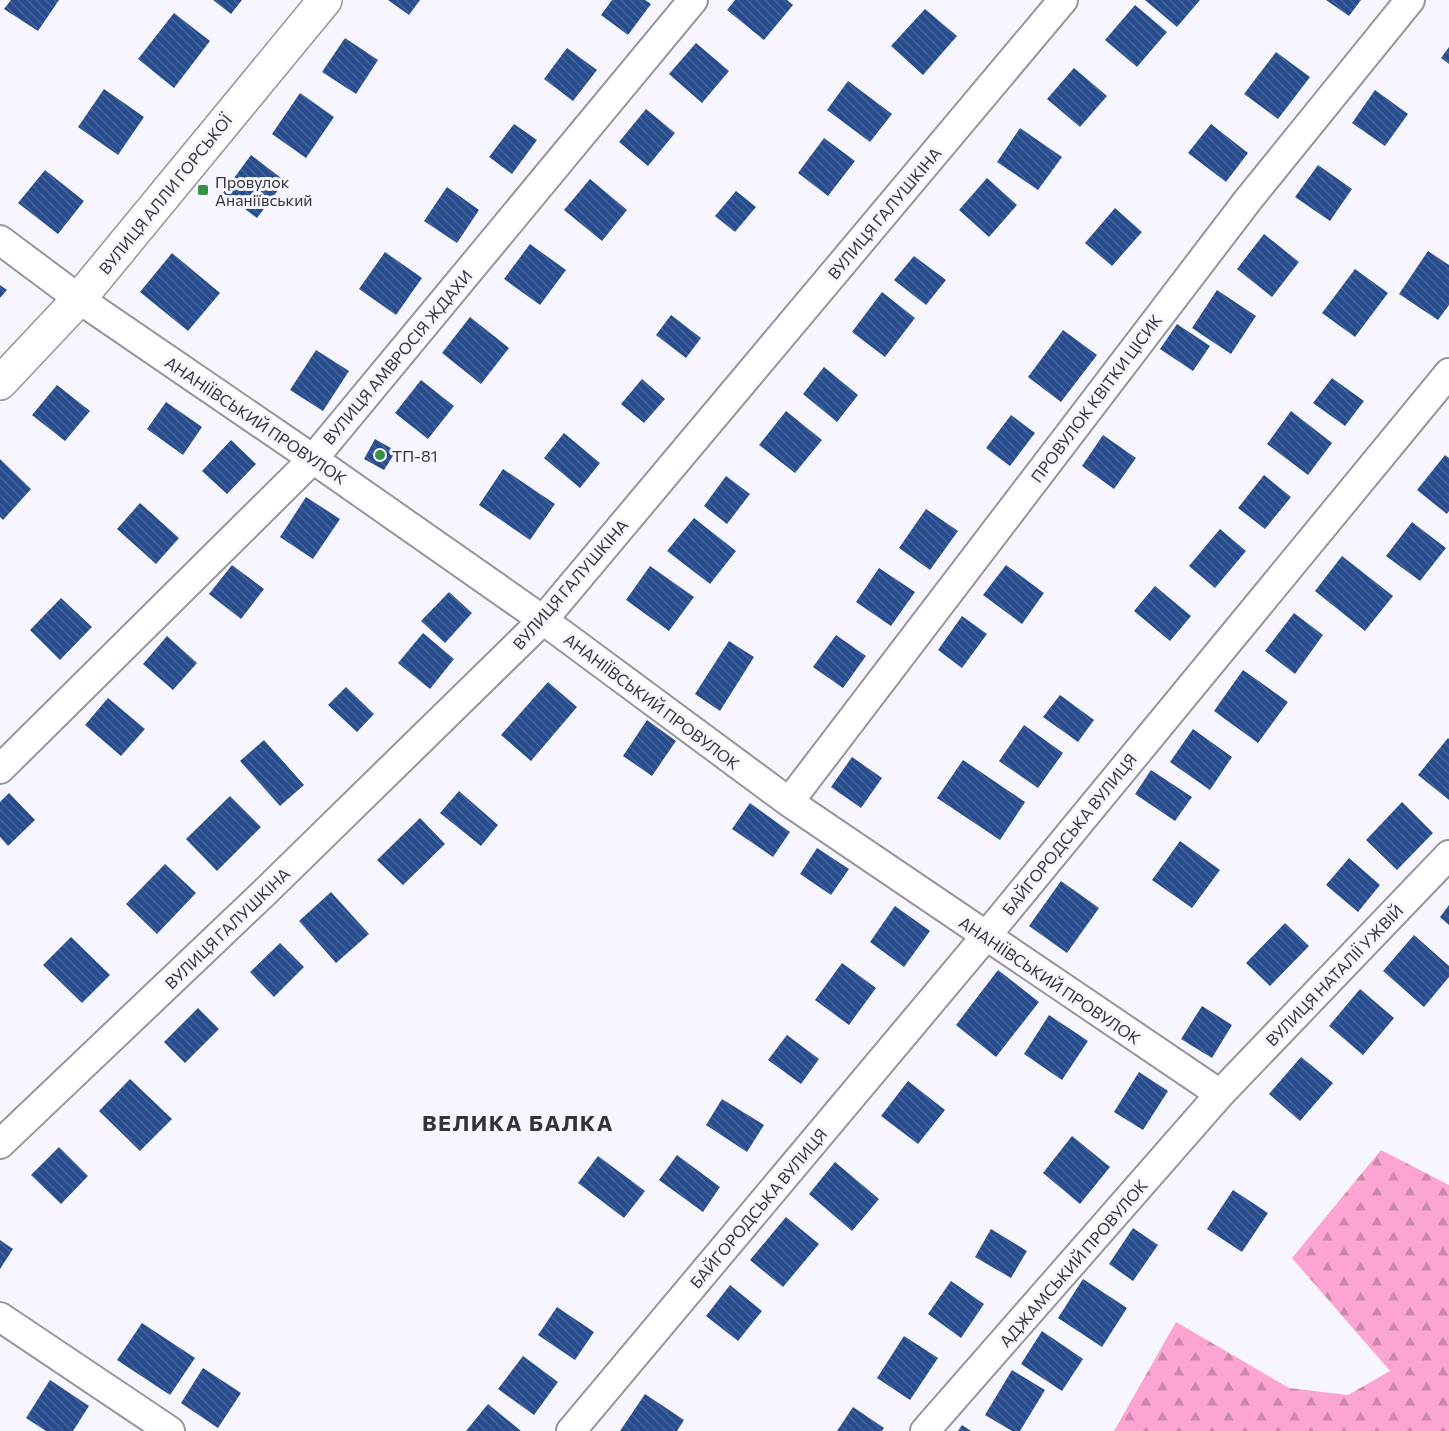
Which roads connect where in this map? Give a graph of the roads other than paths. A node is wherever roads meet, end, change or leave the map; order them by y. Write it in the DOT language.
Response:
graph roads {
  1 [pos="324,0"];
  2 [pos="693,0"];
  3 [pos="1063,0"];
  4 [pos="1410,0"];
  5 [pos="0,240"];
  6 [pos="79,299"];
  7 [pos="1449,374"];
  8 [pos="0,383"];
  9 [pos="313,459"];
  10 [pos="543,620"];
  11 [pos="0,769"];
  12 [pos="789,802"];
  13 [pos="1449,855"];
  14 [pos="986,936"];
  15 [pos="1220,1094"];
  16 [pos="0,1144"];
  17 [pos="0,1317"];
  18 [pos="153,1427"];
  19 [pos="571,1431"];
  20 [pos="925,1431"];
  1 -- 6 [label="street, ВУЛИЦЯ АЛЛИ ГОРСЬКОЇ"];
  2 -- 9 [label="street, ВУЛИЦЯ АМВРОСІЯ ЖДАХИ"];
  3 -- 10 [label="street, ВУЛИЦЯ ГАЛУШКІНА"];
  4 -- 12 [label="street, ПРОВУЛОК КВІТКИ ЦІСИК"];
  5 -- 6 [label="street, АНАНІЇВСЬКИЙ ПРОВУЛОК"];
  6 -- 8 [label="street, ВУЛИЦЯ АЛЛИ ГОРСЬКОЇ"];
  6 -- 9 [label="street, АНАНІЇВСЬКИЙ ПРОВУЛОК"];
  7 -- 14 [label="street, БАЙГОРОДСЬКА ВУЛИЦЯ"];
  9 -- 10 [label="street, АНАНІЇВСЬКИЙ ПРОВУЛОК"];
  9 -- 11 [label="street, ВУЛИЦЯ АМВРОСІЯ ЖДАХИ"];
  10 -- 12 [label="street, АНАНІЇВСЬКИЙ ПРОВУЛОК"];
  10 -- 16 [label="street, ВУЛИЦЯ ГАЛУШКІНА"];
  12 -- 14 [label="street, АНАНІЇВСЬКИЙ ПРОВУЛОК"];
  13 -- 15 [label="street, ВУЛИЦЯ НАТАЛІЇ УЖВІЙ"];
  14 -- 15 [label="street, АНАНІЇВСЬКИЙ ПРОВУЛОК"];
  14 -- 19 [label="street, БАЙГОРОДСЬКА ВУЛИЦЯ"];
  15 -- 20 [label="street, АДЖАМСЬКИЙ ПРОВУЛОК"];
  17 -- 18 [label="street"];
}
